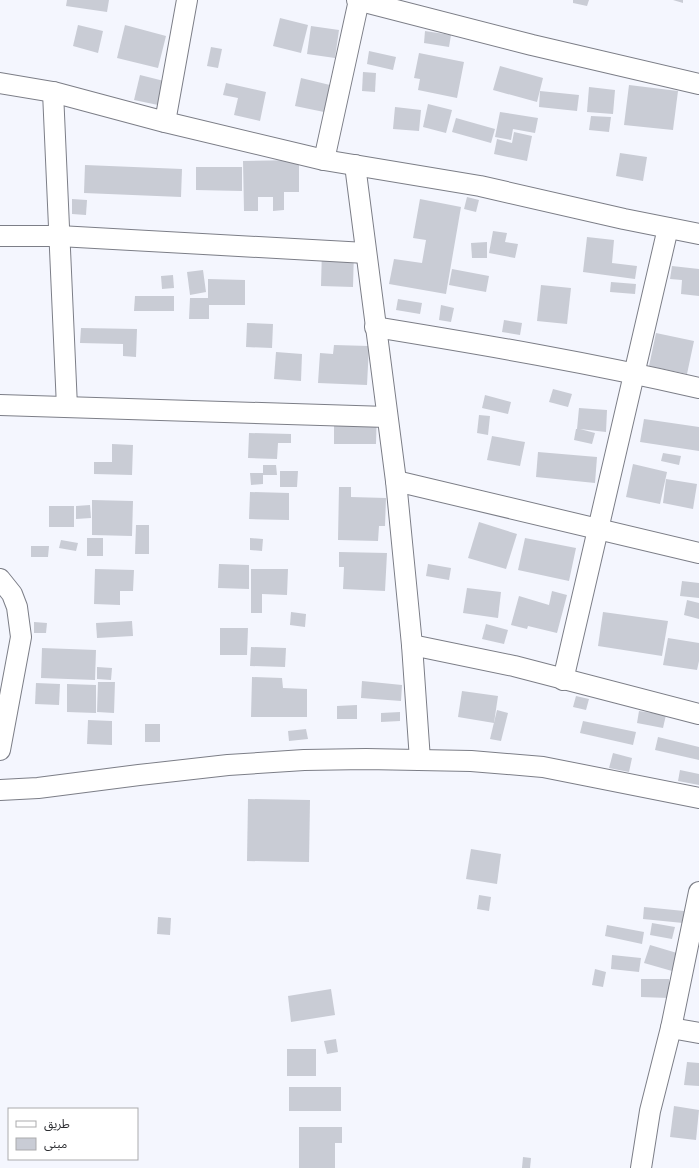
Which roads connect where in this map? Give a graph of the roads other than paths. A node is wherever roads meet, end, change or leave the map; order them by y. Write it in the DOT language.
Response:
graph roads {
  1 [pos="187,0"];
  2 [pos="358,0"];
  3 [pos="0,83"];
  4 [pos="699,84"];
  5 [pos="53,92"];
  6 [pos="165,122"];
  7 [pos="324,160"];
  8 [pos="354,165"];
  9 [pos="668,228"];
  10 [pos="699,234"];
  11 [pos="0,236"];
  12 [pos="59,236"];
  13 [pos="366,253"];
  14 [pos="375,327"];
  15 [pos="635,373"];
  16 [pos="699,388"];
  17 [pos="0,405"];
  18 [pos="67,407"];
  19 [pos="387,417"];
  20 [pos="396,481"];
  21 [pos="599,529"];
  22 [pos="699,553"];
  23 [pos="0,579"];
  24 [pos="412,645"];
  25 [pos="563,680"];
  26 [pos="699,714"];
  27 [pos="0,750"];
  28 [pos="420,760"];
  29 [pos="0,790"];
  30 [pos="699,798"];
  31 [pos="699,892"];
  32 [pos="671,1028"];
  33 [pos="699,1033"];
  34 [pos="641,1168"];
  1 -- 6 [label="street"];
  2 -- 4 [label="street"];
  2 -- 7 [label="street"];
  3 -- 5 [label="street"];
  5 -- 6 [label="street"];
  5 -- 12 [label="street"];
  6 -- 7 [label="street"];
  7 -- 8 [label="street"];
  8 -- 9 [label="street"];
  8 -- 13 [label="street"];
  9 -- 10 [label="street"];
  9 -- 15 [label="street"];
  11 -- 12 [label="street"];
  12 -- 13 [label="street"];
  12 -- 18 [label="street"];
  13 -- 14 [label="street"];
  14 -- 15 [label="street"];
  14 -- 19 [label="street"];
  15 -- 16 [label="street"];
  15 -- 21 [label="street"];
  17 -- 18 [label="street"];
  18 -- 19 [label="street"];
  19 -- 20 [label="street"];
  20 -- 21 [label="street"];
  20 -- 24 [label="street"];
  21 -- 22 [label="street"];
  21 -- 25 [label="street"];
  23 -- 27 [label="street"];
  24 -- 25 [label="street"];
  24 -- 28 [label="street"];
  25 -- 26 [label="street"];
  28 -- 29 [label="street"];
  28 -- 30 [label="street"];
  31 -- 32 [label="street"];
  32 -- 33 [label="street"];
  32 -- 34 [label="street"];
}
